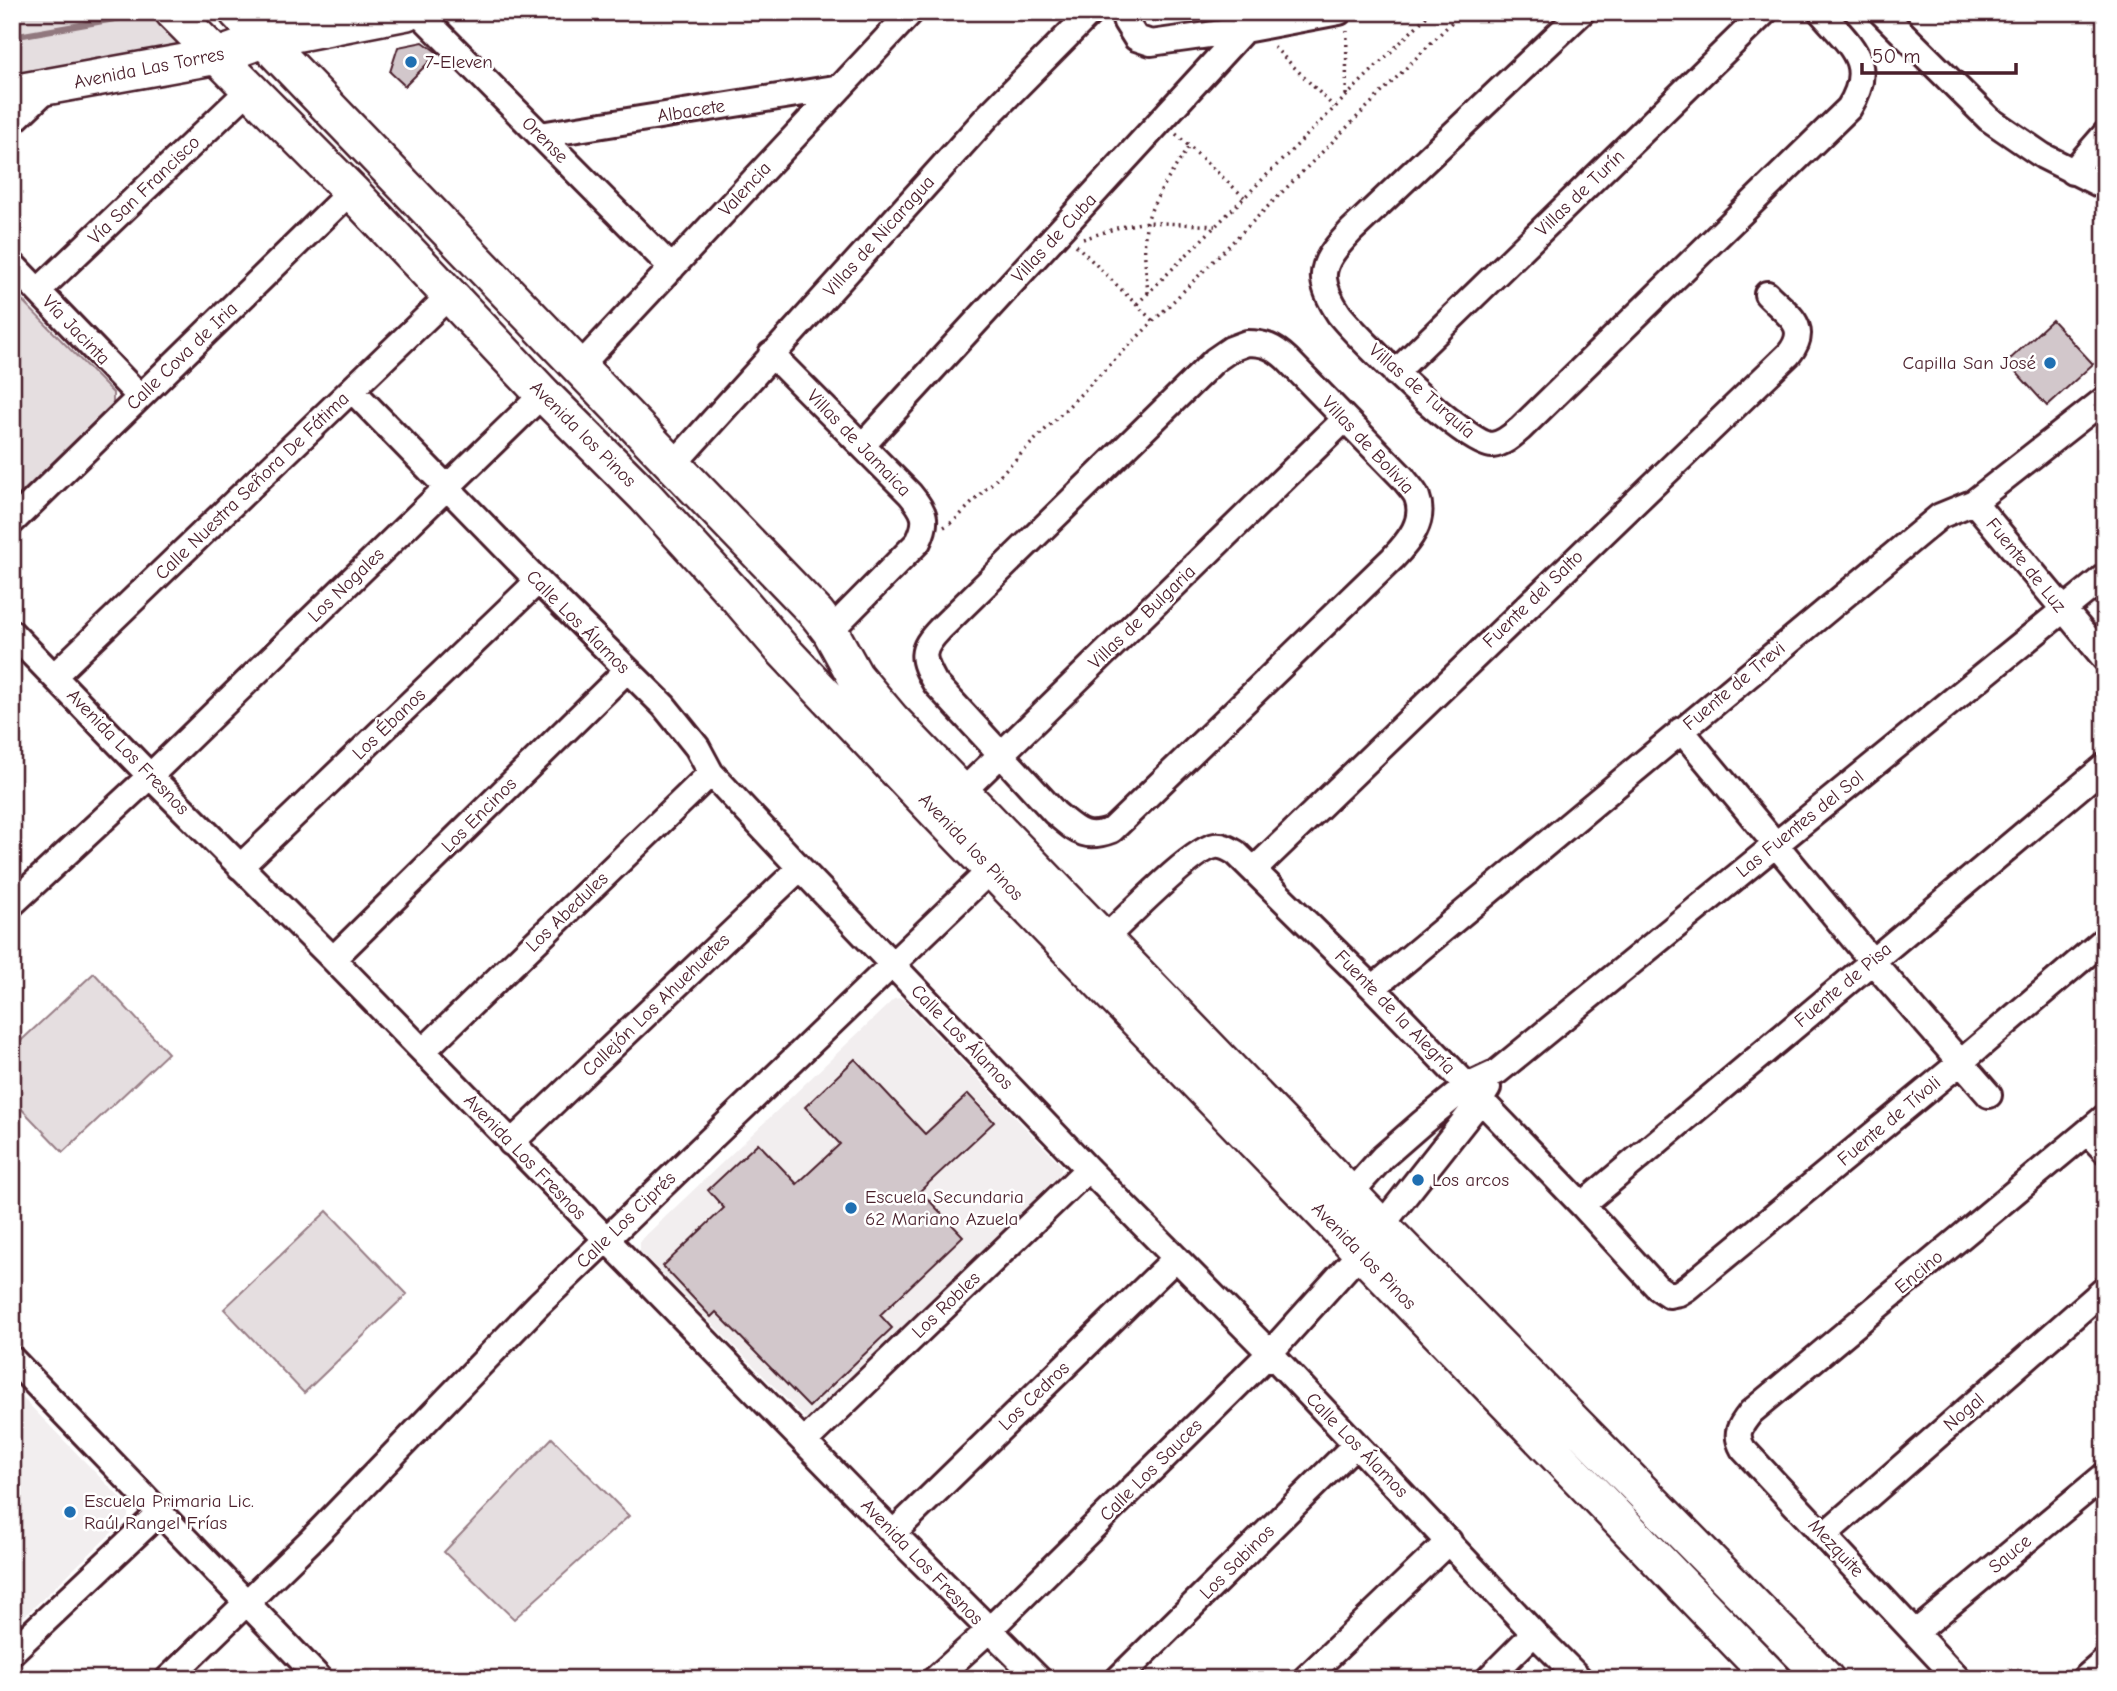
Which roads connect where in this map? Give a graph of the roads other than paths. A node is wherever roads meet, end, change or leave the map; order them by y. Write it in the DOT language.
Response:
graph roads {
  1 [pos="173,12"];
  2 [pos="237,12"];
  3 [pos="406,12"];
  4 [pos="418,12"];
  5 [pos="911,12"];
  6 [pos="1091,12"];
  7 [pos="1123,12"];
  8 [pos="1582,12"];
  9 [pos="1765,12"];
  10 [pos="1821,12"];
  11 [pos="1881,12"];
  12 [pos="1343,19"];
  13 [pos="1250,29"];
  14 [pos="263,40"];
  15 [pos="218,56"];
  16 [pos="841,87"];
  17 [pos="48,88"];
  18 [pos="251,88"];
  19 [pos="12,93"];
  20 [pos="12,122"];
  21 [pos="2105,134"];
  22 [pos="540,135"];
  23 [pos="2072,172"];
  24 [pos="2105,187"];
  25 [pos="351,191"];
  26 [pos="12,264"];
  27 [pos="672,268"];
  28 [pos="38,291"];
  29 [pos="1767,294"];
  30 [pos="450,295"];
  31 [pos="771,354"];
  32 [pos="580,366"];
  33 [pos="1395,373"];
  34 [pos="352,390"];
  35 [pos="543,394"];
  36 [pos="140,397"];
  37 [pos="2105,399"];
  38 [pos="1345,419"];
  39 [pos="863,445"];
  40 [pos="673,465"];
  41 [pos="446,487"];
  42 [pos="645,496"];
  43 [pos="1975,502"];
  44 [pos="12,522"];
  45 [pos="2105,576"];
  46 [pos="538,581"];
  47 [pos="2063,610"];
  48 [pos="830,631"];
  49 [pos="12,633"];
  50 [pos="2105,659"];
  51 [pos="626,671"];
  52 [pos="54,677"];
  53 [pos="1681,730"];
  54 [pos="1001,755"];
  55 [pos="2105,766"];
  56 [pos="711,773"];
  57 [pos="149,776"];
  58 [pos="950,804"];
  59 [pos="1775,844"];
  60 [pos="1003,858"];
  61 [pos="240,867"];
  62 [pos="800,867"];
  63 [pos="1254,870"];
  64 [pos="12,904"];
  65 [pos="2105,939"];
  66 [pos="1103,940"];
  67 [pos="333,959"];
  68 [pos="1872,961"];
  69 [pos="892,964"];
  70 [pos="1373,988"];
  71 [pos="423,1051"];
  72 [pos="1961,1062"];
  73 [pos="1474,1093"];
  74 [pos="1989,1095"];
  75 [pos="2096,1124"];
  76 [pos="511,1143"];
  77 [pos="2105,1151"];
  78 [pos="1088,1169"];
  79 [pos="1582,1205"];
  80 [pos="1339,1207"];
  81 [pos="605,1240"];
  82 [pos="1370,1240"];
  83 [pos="1175,1259"];
  84 [pos="2105,1289"];
  85 [pos="1669,1295"];
  86 [pos="1270,1353"];
  87 [pos="12,1359"];
  88 [pos="1751,1412"];
  89 [pos="805,1441"];
  90 [pos="1355,1445"];
  91 [pos="1619,1468"];
  92 [pos="2105,1475"];
  93 [pos="1593,1492"];
  94 [pos="160,1512"];
  95 [pos="893,1533"];
  96 [pos="1824,1535"];
  97 [pos="1449,1541"];
  98 [pos="248,1603"];
  99 [pos="989,1630"];
  100 [pos="1534,1633"];
  101 [pos="1915,1633"];
  102 [pos="12,1652"];
  103 [pos="2105,1661"];
  104 [pos="168,1679"];
  105 [pos="320,1679"];
  106 [pos="935,1679"];
  107 [pos="1039,1679"];
  108 [pos="1118,1679"];
  109 [pos="1305,1679"];
  110 [pos="1488,1679"];
  111 [pos="1580,1679"];
  112 [pos="1773,1679"];
  113 [pos="1826,1679"];
  114 [pos="1958,1679"];
  115 [pos="2084,1679"];
  1 -- 15 [label="street, Avenida los Pinos"];
  2 -- 14 [label="street, Avenida los Pinos"];
  3 -- 14 [label="street, Avenida Las Torres"];
  4 -- 22 [label="street, Orense"];
  5 -- 16 [label="street, Valencia"];
  6 -- 31 [label="street, Villas de Nicaragua"];
  7 -- 13 [label="street"];
  8 -- 33 [label="street, Villas de Turquía"];
  9 -- 33 [label="street, Villas de Turín"];
  10 -- 33 [label="street, Villas de Turquía"];
  11 -- 23 [label="street"];
  12 -- 13 [label="street"];
  13 -- 39 [label="street, Villas de Cuba"];
  14 -- 15 [label="street, Avenida Las Torres"];
  14 -- 32 [label="street, Avenida los Pinos"];
  15 -- 17 [label="street, Avenida Las Torres"];
  15 -- 18 [label="street, Avenida los Pinos"];
  16 -- 22 [label="street, Albacete"];
  16 -- 27 [label="street, Valencia"];
  17 -- 19 [label="street, Avenida Las Torres"];
  17 -- 20 [label="street"];
  18 -- 25 [label="street, Avenida los Pinos"];
  18 -- 28 [label="street, Vía San Francisco"];
  21 -- 23 [label="street"];
  22 -- 27 [label="street, Orense"];
  23 -- 24 [label="street"];
  25 -- 30 [label="street, Avenida los Pinos"];
  25 -- 36 [label="street, Calle Cova de Iria"];
  26 -- 28 [label="street, Vía Jacinta"];
  27 -- 32 [label="street, Valencia"];
  28 -- 36 [label="street, Vía Jacinta"];
  29 -- 63 [label="street, Fuente del Salto"];
  30 -- 34 [label="street, Calle Nuestra Señora De Fátima"];
  30 -- 35 [label="street, Avenida los Pinos"];
  31 -- 39 [label="street, Villas de Jamaica"];
  31 -- 40 [label="street, Villas de Nicaragua"];
  32 -- 40 [label="street, Avenida los Pinos"];
  34 -- 41 [label="street, Calle Los Álamos"];
  34 -- 52 [label="street, Calle Nuestra Señora De Fátima"];
  35 -- 41 [label="street, Los Nogales"];
  35 -- 42 [label="street, Avenida los Pinos"];
  36 -- 44 [label="street, Calle Cova de Iria"];
  37 -- 43 [label="street, Fuente de Trevi"];
  38 -- 54 [label="street, Villas de Bulgaria"];
  38 -- 54 [label="street, Villas de Bolivia"];
  38 -- 54 [label="street, Villas de Bolivia"];
  39 -- 48 [label="street, Villas de Jamaica"];
  40 -- 42 [label="street"];
  40 -- 48 [label="street, Avenida los Pinos"];
  41 -- 46 [label="street, Calle Los Álamos"];
  41 -- 57 [label="street, Los Nogales"];
  42 -- 58 [label="street, Avenida los Pinos"];
  43 -- 47 [label="street, Fuente de Luz"];
  43 -- 53 [label="street, Fuente de Trevi"];
  45 -- 47 [label="street, Las Fuentes del Sol"];
  46 -- 51 [label="street, Calle Los Álamos"];
  46 -- 61 [label="street, Los Ébanos"];
  47 -- 50 [label="street, Fuente de Luz"];
  47 -- 59 [label="street, Las Fuentes del Sol"];
  48 -- 58 [label="street, Avenida los Pinos"];
  49 -- 52 [label="street, Avenida Los Fresnos"];
  51 -- 56 [label="street, Calle Los Álamos"];
  51 -- 67 [label="street, Los Encinos"];
  52 -- 57 [label="street, Avenida Los Fresnos"];
  53 -- 59 [label="street"];
  53 -- 70 [label="street, Fuente de Trevi"];
  54 -- 58 [label="street, Villas de Bulgaria"];
  55 -- 68 [label="street, Fuente de Pisa"];
  56 -- 62 [label="street, Calle Los Álamos"];
  56 -- 71 [label="street, Los Abedules"];
  57 -- 61 [label="street, Avenida Los Fresnos"];
  57 -- 64 [label="street, Los Nogales"];
  58 -- 60 [label="street, Avenida los Pinos"];
  59 -- 68 [label="street"];
  59 -- 73 [label="street, Las Fuentes del Sol"];
  60 -- 66 [label="street, Avenida los Pinos"];
  60 -- 69 [label="street, Calle Los Ciprés"];
  60 -- 80 [label="street, Avenida los Pinos"];
  61 -- 67 [label="street, Avenida Los Fresnos"];
  62 -- 69 [label="street, Calle Los Álamos"];
  62 -- 76 [label="street, Callejón Los Ahuehuetes"];
  63 -- 66 [label="street, Fuente de la Alegría"];
  63 -- 70 [label="street, Fuente de la Alegría"];
  65 -- 72 [label="street, Fuente de Tívoli"];
  66 -- 80 [label="street, Avenida los Pinos"];
  67 -- 71 [label="street, Avenida Los Fresnos"];
  68 -- 72 [label="street"];
  68 -- 79 [label="street, Fuente de Pisa"];
  69 -- 78 [label="street, Calle Los Álamos"];
  69 -- 81 [label="street, Calle Los Ciprés"];
  70 -- 73 [label="street, Fuente de la Alegría"];
  71 -- 76 [label="street, Avenida Los Fresnos"];
  72 -- 74 [label="street"];
  72 -- 85 [label="street, Fuente de Tívoli"];
  73 -- 79 [label="street, Fuente de la Alegría"];
  73 -- 80 [label="street, Las Fuentes del Sol"];
  73 -- 82 [label="street, Las Fuentes del Sol"];
  75 -- 77 [label="street"];
  75 -- 88 [label="street, Encino"];
  76 -- 81 [label="street, Avenida Los Fresnos"];
  78 -- 83 [label="street, Calle Los Álamos"];
  78 -- 89 [label="street, Los Robles"];
  79 -- 85 [label="street, Fuente de la Alegría"];
  80 -- 82 [label="street, Avenida los Pinos"];
  81 -- 89 [label="street, Avenida Los Fresnos"];
  81 -- 98 [label="street, Calle Los Ciprés"];
  82 -- 86 [label="street, Calle Los Sauces"];
  82 -- 91 [label="street, Avenida los Pinos"];
  82 -- 93 [label="street, Avenida los Pinos"];
  83 -- 86 [label="street, Calle Los Álamos"];
  83 -- 95 [label="street, Los Cedros"];
  84 -- 96 [label="street, Nogal"];
  86 -- 90 [label="street, Calle Los Álamos"];
  86 -- 99 [label="street, Calle Los Sauces"];
  87 -- 94 [label="street"];
  88 -- 96 [label="street, Mezquite"];
  89 -- 95 [label="street, Avenida Los Fresnos"];
  90 -- 97 [label="street, Calle Los Álamos"];
  90 -- 108 [label="street, Los Sabinos"];
  91 -- 93 [label="street"];
  91 -- 113 [label="street, Avenida los Pinos"];
  92 -- 101 [label="street, Sauce"];
  93 -- 112 [label="street, Avenida los Pinos"];
  94 -- 98 [label="street"];
  94 -- 102 [label="street"];
  95 -- 99 [label="street, Avenida Los Fresnos"];
  96 -- 101 [label="street, Mezquite"];
  97 -- 100 [label="street, Calle Los Álamos"];
  97 -- 109 [label="street"];
  98 -- 104 [label="street, Calle Los Ciprés"];
  98 -- 105 [label="street"];
  99 -- 106 [label="street, Calle Los Sauces"];
  99 -- 107 [label="street, Avenida Los Fresnos"];
  100 -- 110 [label="street"];
  100 -- 111 [label="street, Calle Los Álamos"];
  101 -- 114 [label="street, Mezquite"];
  103 -- 115 [label="street"];
}
